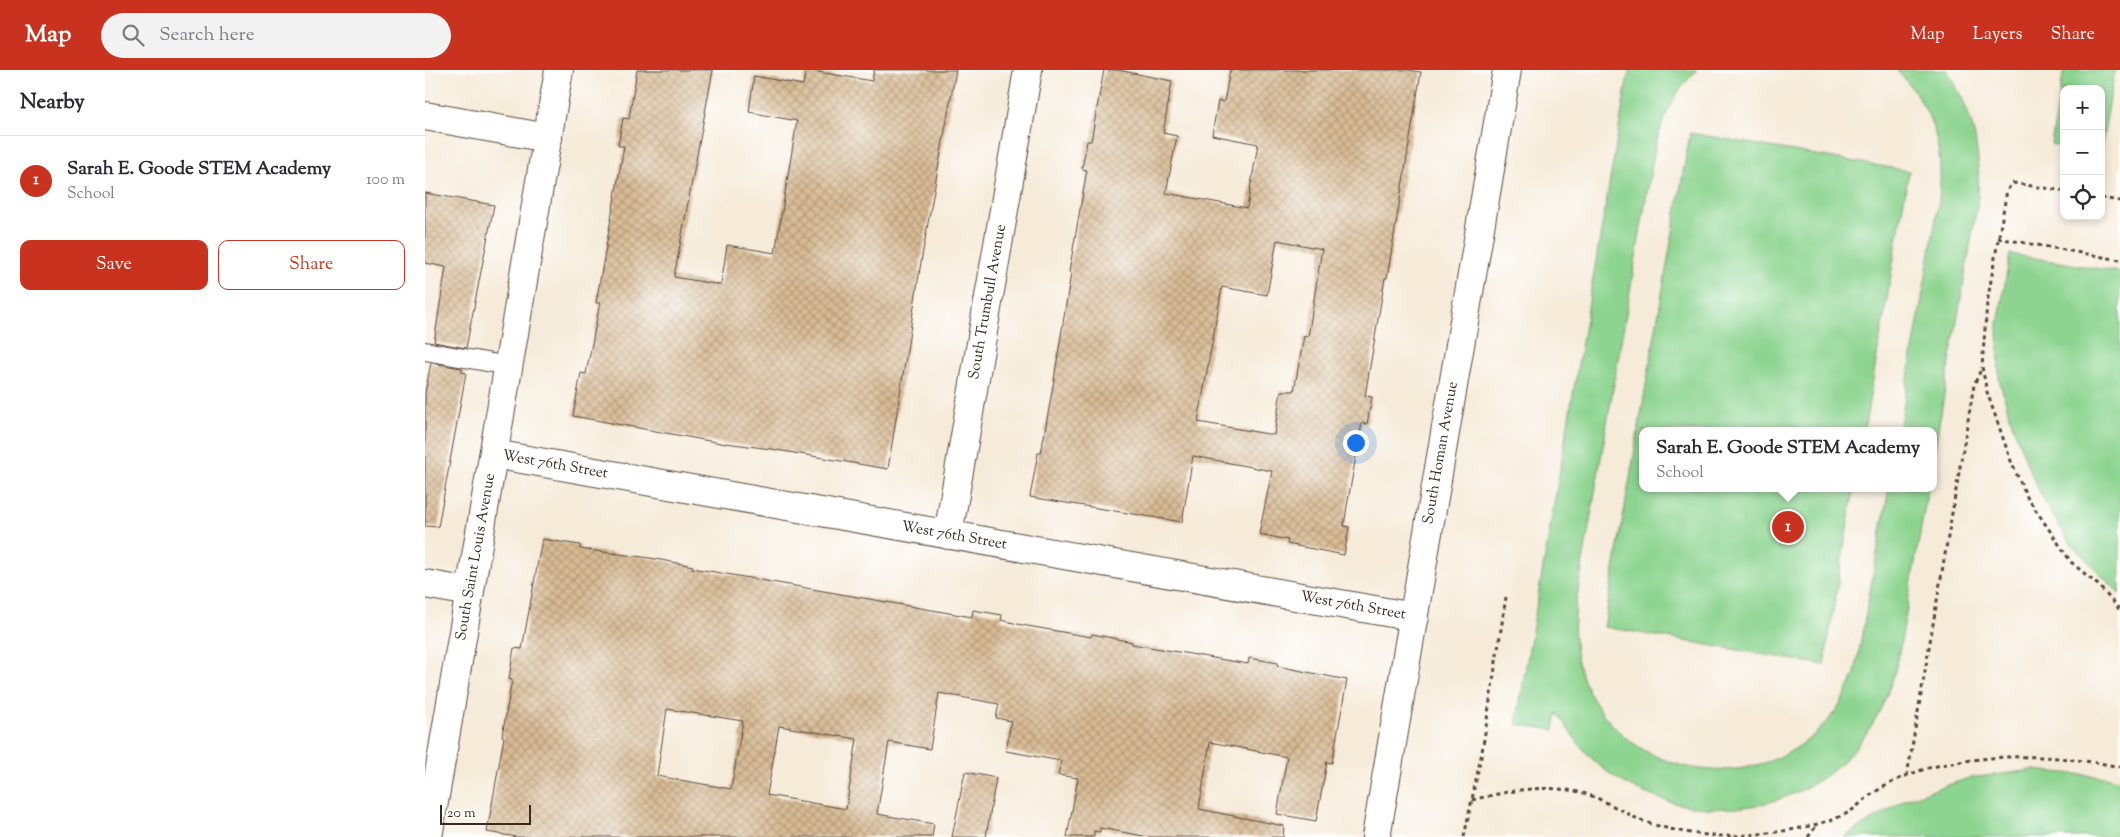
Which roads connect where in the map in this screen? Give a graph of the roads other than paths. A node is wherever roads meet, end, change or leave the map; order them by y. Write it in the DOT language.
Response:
graph roads {
  1 [pos="559,70"];
  2 [pos="1027,70"];
  3 [pos="1507,70"];
  4 [pos="425,116"];
  5 [pos="548,138"];
  6 [pos="425,352"];
  7 [pos="509,366"];
  8 [pos="494,454"];
  9 [pos="948,535"];
  10 [pos="425,584"];
  11 [pos="470,592"];
  12 [pos="1414,617"];
  13 [pos="428,828"];
  14 [pos="1376,837"];
  1 -- 5 [label="street, South Saint Louis Avenue"];
  2 -- 9 [label="street, South Trumbull Avenue"];
  3 -- 12 [label="street, South Homan Avenue"];
  4 -- 5 [label="street"];
  5 -- 7 [label="street, South Saint Louis Avenue"];
  6 -- 7 [label="lane"];
  7 -- 8 [label="street, South Saint Louis Avenue"];
  8 -- 9 [label="street, West 76th Street"];
  8 -- 11 [label="street, South Saint Louis Avenue"];
  9 -- 12 [label="street, West 76th Street"];
  10 -- 11 [label="street"];
  11 -- 13 [label="street, South Saint Louis Avenue"];
  12 -- 14 [label="street, South Homan Avenue"];
}
